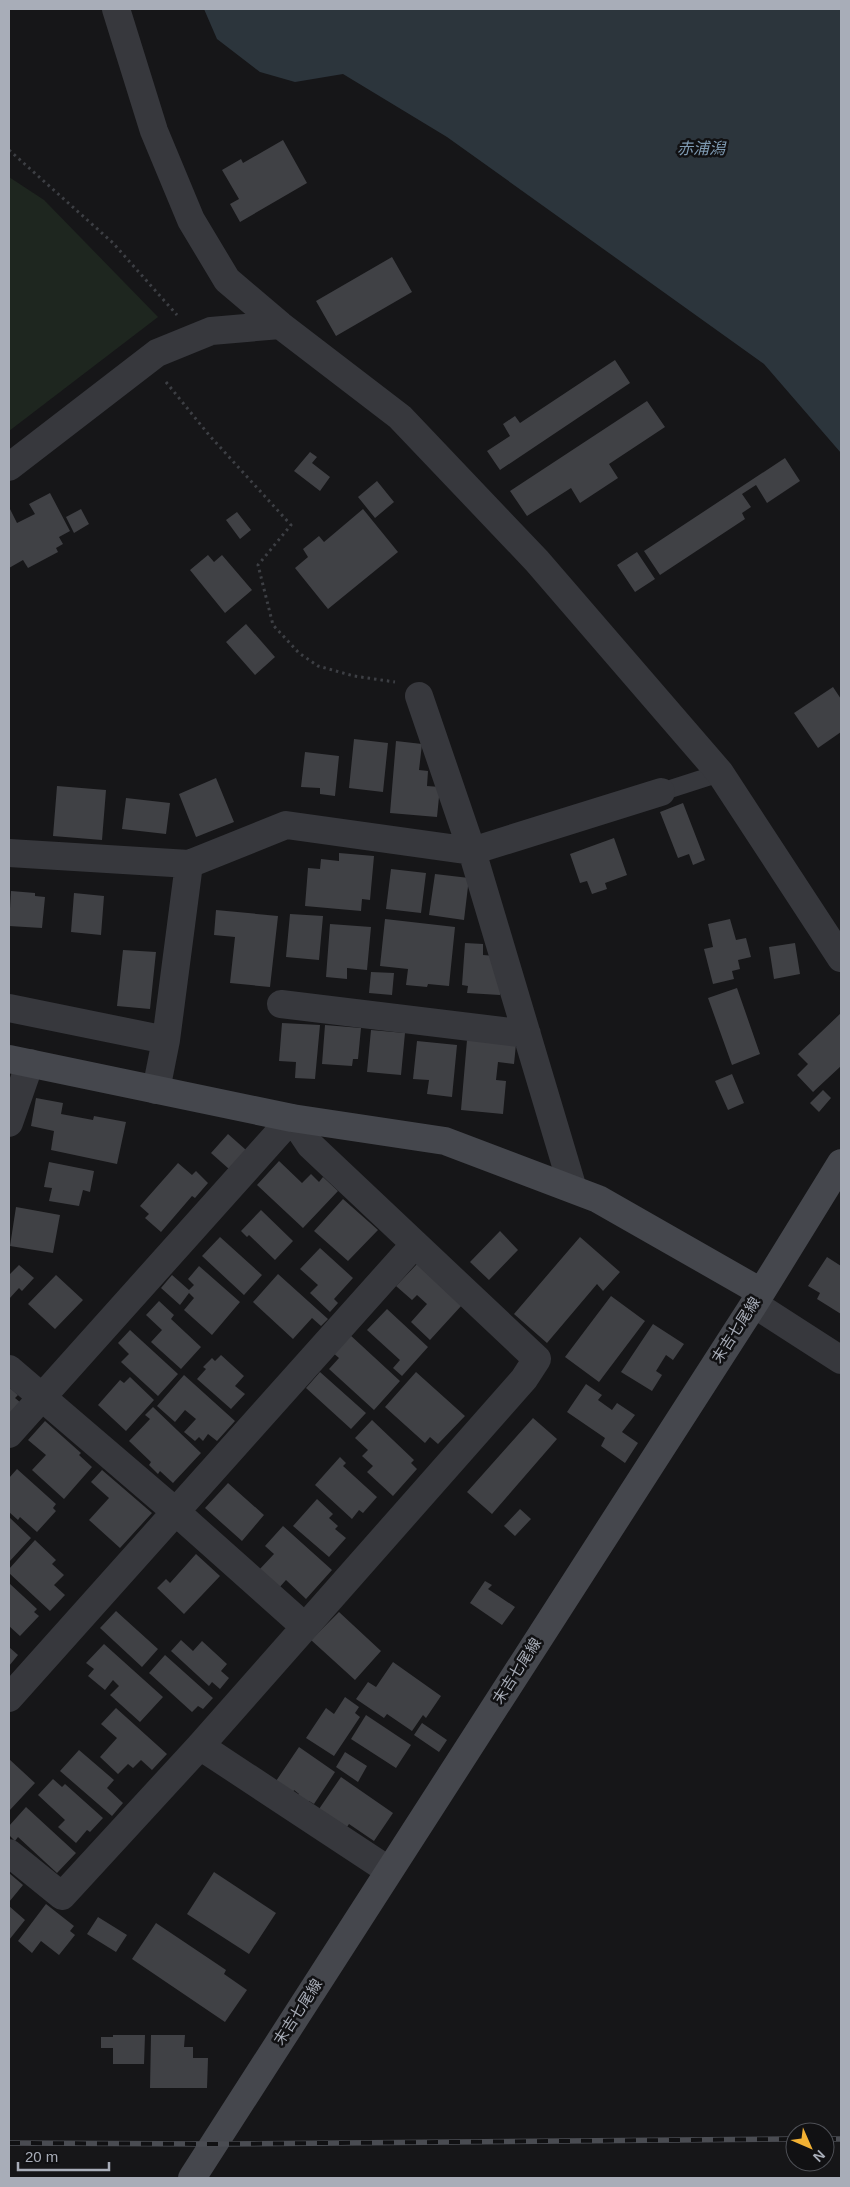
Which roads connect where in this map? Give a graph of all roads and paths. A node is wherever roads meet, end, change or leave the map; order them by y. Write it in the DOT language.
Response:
graph roads {
  1 [pos="116,9"];
  2 [pos="9,150"];
  3 [pos="280,324"];
  4 [pos="211,331"];
  5 [pos="148,361"];
  6 [pos="9,467"];
  7 [pos="419,696"];
  8 [pos="720,773"];
  9 [pos="661,792"];
  10 [pos="472,851"];
  11 [pos="9,853"];
  12 [pos="189,864"];
  13 [pos="841,958"];
  14 [pos="281,1004"];
  15 [pos="9,1008"];
  16 [pos="527,1034"];
  17 [pos="166,1040"];
  18 [pos="19,1061"];
  19 [pos="156,1090"];
  20 [pos="292,1118"];
  21 [pos="9,1123"];
  22 [pos="841,1163"];
  23 [pos="573,1189"];
  24 [pos="415,1244"];
  25 [pos="757,1298"];
  26 [pos="841,1360"];
  27 [pos="9,1369"];
  28 [pos="41,1398"];
  29 [pos="9,1434"];
  30 [pos="176,1512"];
  31 [pos="305,1627"];
  32 [pos="9,1698"];
  33 [pos="200,1746"];
  34 [pos="9,1852"];
  35 [pos="388,1870"];
  36 [pos="192,2178"];
  1 -- 3 [label="street"];
  2 -- 4 [label="path"];
  3 -- 4 [label="street"];
  3 -- 8 [label="street"];
  4 -- 5 [label="street"];
  5 -- 6 [label="street"];
  5 -- 7 [label="path"];
  7 -- 10 [label="street"];
  8 -- 9 [label="lane"];
  8 -- 13 [label="street"];
  9 -- 10 [label="street"];
  10 -- 12 [label="street"];
  10 -- 16 [label="street"];
  11 -- 12 [label="street"];
  12 -- 17 [label="street"];
  14 -- 16 [label="street"];
  15 -- 17 [label="street"];
  16 -- 23 [label="street"];
  17 -- 19 [label="street"];
  18 -- 19 [label="main road"];
  18 -- 21 [label="street"];
  19 -- 20 [label="main road"];
  20 -- 23 [label="main road"];
  20 -- 24 [label="street"];
  20 -- 28 [label="street"];
  22 -- 25 [label="main road, 末吉七尾線"];
  23 -- 25 [label="main road"];
  24 -- 30 [label="street"];
  24 -- 31 [label="street"];
  25 -- 26 [label="street"];
  25 -- 35 [label="main road, 末吉七尾線"];
  27 -- 28 [label="street"];
  28 -- 29 [label="street"];
  28 -- 30 [label="street"];
  30 -- 31 [label="street"];
  30 -- 32 [label="street"];
  31 -- 33 [label="street"];
  33 -- 34 [label="street"];
  33 -- 35 [label="street"];
  35 -- 36 [label="main road, 末吉七尾線"];
}
